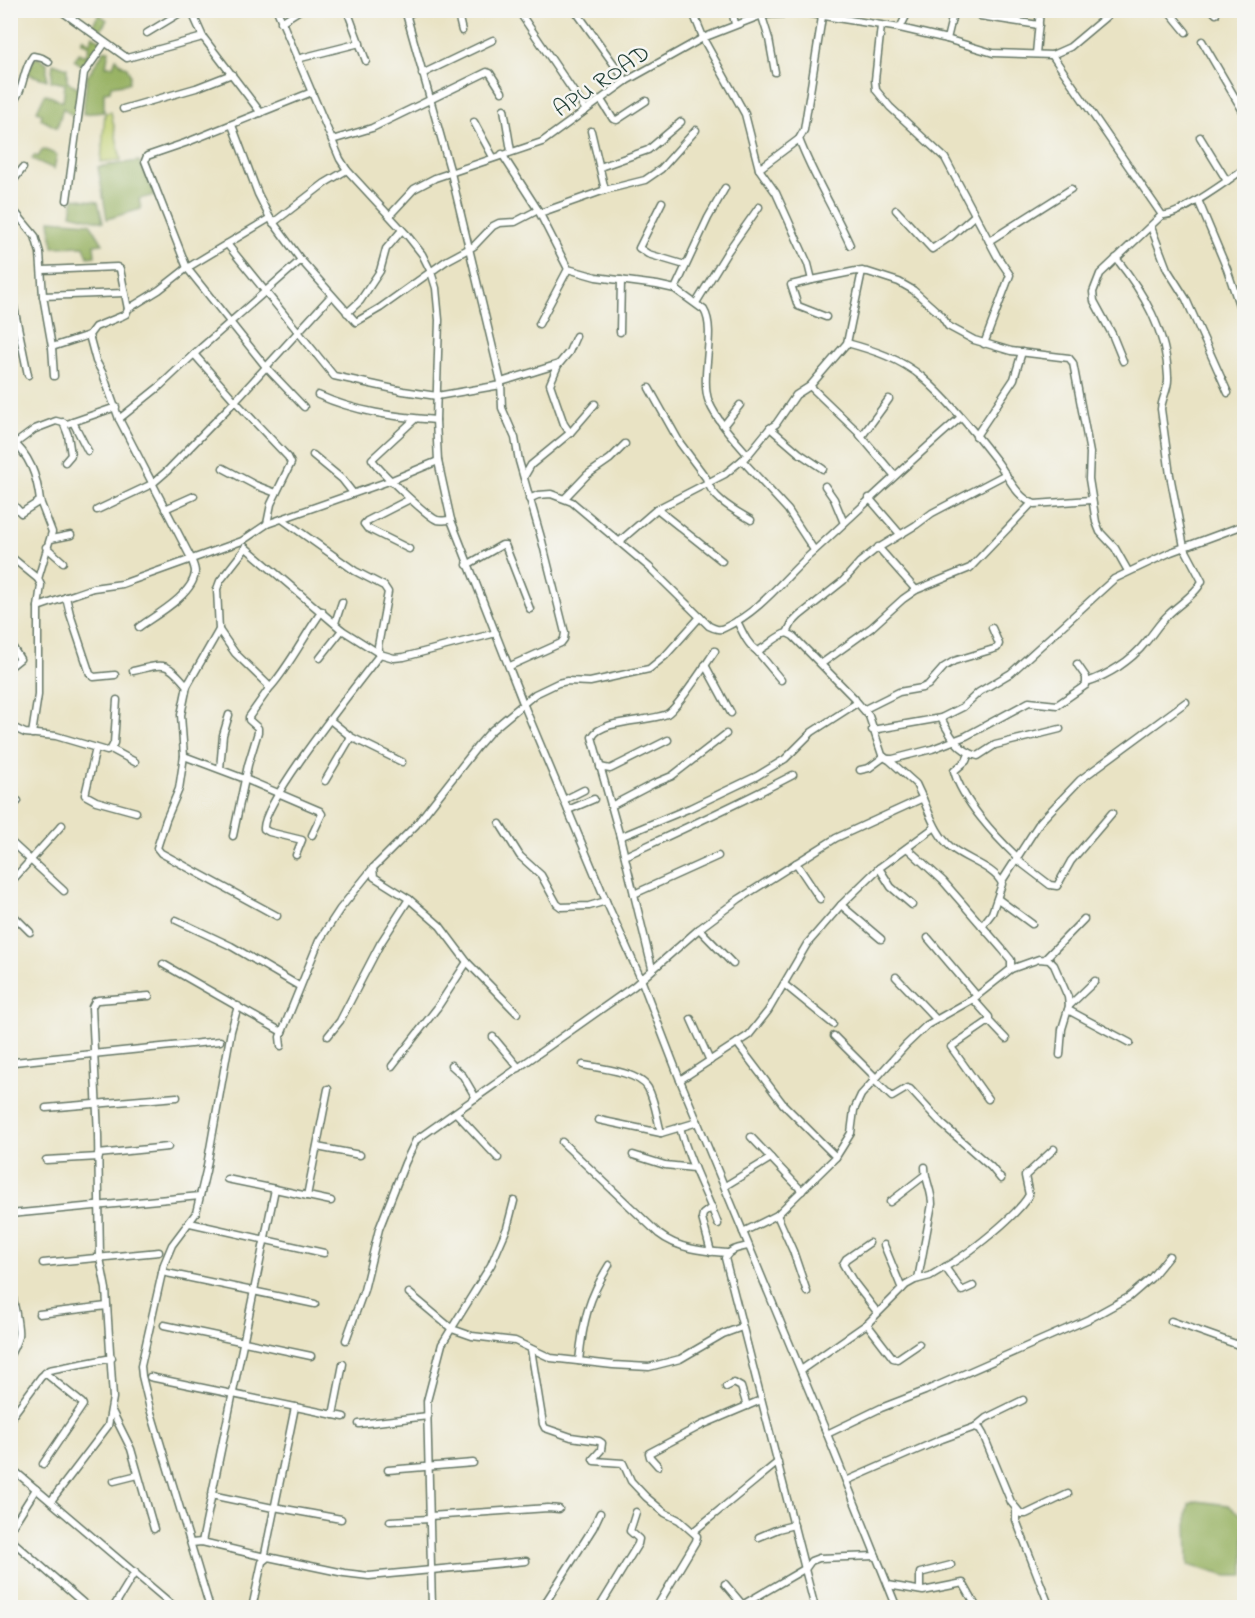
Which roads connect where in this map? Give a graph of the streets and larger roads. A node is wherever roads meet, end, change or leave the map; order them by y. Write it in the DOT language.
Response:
graph roads {
  1 [pos="60,10"];
  2 [pos="185,10"];
  3 [pos="191,10"];
  4 [pos="277,10"];
  5 [pos="300,10"];
  6 [pos="346,10"];
  7 [pos="417,10"];
  8 [pos="457,10"];
  9 [pos="518,10"];
  10 [pos="575,10"];
  11 [pos="692,10"];
  12 [pos="732,10"];
  13 [pos="909,10"];
  14 [pos="954,10"];
  15 [pos="1040,10"];
  16 [pos="1114,10"];
  17 [pos="1167,10"];
  18 [pos="406,13"];
  19 [pos="761,13"];
  20 [pos="822,14"];
  21 [pos="980,16"];
  22 [pos="281,22"];
  23 [pos="735,24"];
  24 [pos="1039,25"];
  25 [pos="881,27"];
  26 [pos="900,28"];
  27 [pos="462,30"];
  28 [pos="1186,32"];
  29 [pos="147,33"];
  30 [pos="203,37"];
  31 [pos="703,38"];
  32 [pos="947,39"];
  33 [pos="493,40"];
  34 [pos="1202,41"];
  35 [pos="105,42"];
  36 [pos="360,43"];
  37 [pos="1036,54"];
  38 [pos="1052,55"];
  39 [pos="297,59"];
  40 [pos="366,61"];
  41 [pos="49,62"];
  42 [pos="775,72"];
  43 [pos="232,74"];
  44 [pos="422,74"];
  45 [pos="626,81"];
  46 [pos="312,92"];
  47 [pos="502,92"];
  48 [pos="429,99"];
  49 [pos="601,100"];
  50 [pos="646,100"];
  51 [pos="10,106"];
  52 [pos="123,109"];
  53 [pos="504,109"];
  54 [pos="586,110"];
  55 [pos="261,113"];
  56 [pos="1245,113"];
  57 [pos="474,122"];
  58 [pos="681,122"];
  59 [pos="232,125"];
  60 [pos="696,130"];
  61 [pos="591,131"];
  62 [pos="1200,137"];
  63 [pos="799,139"];
  64 [pos="332,140"];
  65 [pos="511,151"];
  66 [pos="502,154"];
  67 [pos="493,157"];
  68 [pos="600,167"];
  69 [pos="23,168"];
  70 [pos="759,169"];
  71 [pos="347,170"];
  72 [pos="1245,170"];
  73 [pos="451,173"];
  74 [pos="1227,181"];
  75 [pos="10,185"];
  76 [pos="725,188"];
  77 [pos="1071,189"];
  78 [pos="605,190"];
  79 [pos="67,200"];
  80 [pos="1198,200"];
  81 [pos="662,202"];
  82 [pos="10,206"];
  83 [pos="759,207"];
  84 [pos="896,210"];
  85 [pos="539,211"];
  86 [pos="390,215"];
  87 [pos="975,215"];
  88 [pos="1162,215"];
  89 [pos="271,220"];
  90 [pos="1151,227"];
  91 [pos="402,230"];
  92 [pos="989,241"];
  93 [pos="227,244"];
  94 [pos="850,245"];
  95 [pos="467,249"];
  96 [pos="1116,258"];
  97 [pos="301,260"];
  98 [pos="685,265"];
  99 [pos="187,268"];
  100 [pos="568,268"];
  101 [pos="43,270"];
  102 [pos="862,271"];
  103 [pos="431,273"];
  104 [pos="621,280"];
  105 [pos="812,280"];
  106 [pos="10,288"];
  107 [pos="675,289"];
  108 [pos="265,291"];
  109 [pos="124,293"];
  110 [pos="43,296"];
  111 [pos="331,296"];
  112 [pos="696,303"];
  113 [pos="128,309"];
  114 [pos="1243,311"];
  115 [pos="347,313"];
  116 [pos="826,318"];
  117 [pos="1245,320"];
  118 [pos="230,324"];
  119 [pos="539,324"];
  120 [pos="620,332"];
  121 [pos="298,334"];
  122 [pos="89,335"];
  123 [pos="576,336"];
  124 [pos="847,343"];
  125 [pos="984,344"];
  126 [pos="52,347"];
  127 [pos="1022,352"];
  128 [pos="194,354"];
  129 [pos="1123,361"];
  130 [pos="559,364"];
  131 [pos="266,367"];
  132 [pos="28,375"];
  133 [pos="54,376"];
  134 [pos="501,383"];
  135 [pos="810,386"];
  136 [pos="649,388"];
  137 [pos="1228,393"];
  138 [pos="318,395"];
  139 [pos="437,396"];
  140 [pos="889,399"];
  141 [pos="235,401"];
  142 [pos="595,404"];
  143 [pos="740,405"];
  144 [pos="116,407"];
  145 [pos="304,407"];
  146 [pos="960,418"];
  147 [pos="119,419"];
  148 [pos="416,419"];
  149 [pos="436,420"];
  150 [pos="63,422"];
  151 [pos="73,422"];
  152 [pos="724,425"];
  153 [pos="770,428"];
  154 [pos="570,433"];
  155 [pos="860,435"];
  156 [pos="976,436"];
  157 [pos="13,441"];
  158 [pos="625,444"];
  159 [pos="88,451"];
  160 [pos="313,455"];
  161 [pos="745,458"];
  162 [pos="438,460"];
  163 [pos="65,462"];
  164 [pos="223,468"];
  165 [pos="823,469"];
  166 [pos="1006,474"];
  167 [pos="894,475"];
  168 [pos="524,477"];
  169 [pos="392,480"];
  170 [pos="152,484"];
  171 [pos="707,484"];
  172 [pos="825,486"];
  173 [pos="276,493"];
  174 [pos="353,493"];
  175 [pos="194,496"];
  176 [pos="565,498"];
  177 [pos="869,498"];
  178 [pos="410,499"];
  179 [pos="529,499"];
  180 [pos="1091,500"];
  181 [pos="10,501"];
  182 [pos="40,501"];
  183 [pos="1032,503"];
  184 [pos="165,509"];
  185 [pos="657,509"];
  186 [pos="97,510"];
  187 [pos="282,519"];
  188 [pos="451,520"];
  189 [pos="751,520"];
  190 [pos="844,523"];
  191 [pos="267,524"];
  192 [pos="1245,525"];
  193 [pos="900,534"];
  194 [pos="71,535"];
  195 [pos="51,539"];
  196 [pos="242,541"];
  197 [pos="620,541"];
  198 [pos="46,547"];
  199 [pos="1184,547"];
  200 [pos="878,548"];
  201 [pos="245,549"];
  202 [pos="409,549"];
  203 [pos="814,550"];
  204 [pos="10,556"];
  205 [pos="191,558"];
  206 [pos="722,561"];
  207 [pos="63,562"];
  208 [pos="468,565"];
  209 [pos="1128,571"];
  210 [pos="38,579"];
  211 [pos="916,590"];
  212 [pos="66,597"];
  213 [pos="342,602"];
  214 [pos="38,607"];
  215 [pos="530,609"];
  216 [pos="322,611"];
  217 [pos="700,618"];
  218 [pos="737,621"];
  219 [pos="335,623"];
  220 [pos="139,627"];
  221 [pos="992,628"];
  222 [pos="219,630"];
  223 [pos="342,630"];
  224 [pos="496,633"];
  225 [pos="787,633"];
  226 [pos="10,643"];
  227 [pos="715,651"];
  228 [pos="757,651"];
  229 [pos="380,654"];
  230 [pos="320,658"];
  231 [pos="821,664"];
  232 [pos="1077,664"];
  233 [pos="705,665"];
  234 [pos="510,666"];
  235 [pos="10,667"];
  236 [pos="133,671"];
  237 [pos="115,675"];
  238 [pos="781,680"];
  239 [pos="1087,681"];
  240 [pos="187,686"];
  241 [pos="268,690"];
  242 [pos="117,700"];
  243 [pos="857,702"];
  244 [pos="1186,702"];
  245 [pos="523,703"];
  246 [pos="865,709"];
  247 [pos="731,713"];
  248 [pos="228,715"];
  249 [pos="941,718"];
  250 [pos="330,720"];
  251 [pos="10,726"];
  252 [pos="1060,729"];
  253 [pos="872,730"];
  254 [pos="32,734"];
  255 [pos="726,734"];
  256 [pos="351,737"];
  257 [pos="668,740"];
  258 [pos="954,741"];
  259 [pos="96,748"];
  260 [pos="111,749"];
  261 [pos="969,754"];
  262 [pos="183,756"];
  263 [pos="886,758"];
  264 [pos="135,762"];
  265 [pos="402,762"];
  266 [pos="600,767"];
  267 [pos="220,769"];
  268 [pos="860,770"];
  269 [pos="793,775"];
  270 [pos="245,779"];
  271 [pos="325,781"];
  272 [pos="584,790"];
  273 [pos="277,792"];
  274 [pos="594,799"];
  275 [pos="564,800"];
  276 [pos="923,800"];
  277 [pos="18,801"];
  278 [pos="611,806"];
  279 [pos="10,809"];
  280 [pos="568,810"];
  281 [pos="136,812"];
  282 [pos="1112,813"];
  283 [pos="500,824"];
  284 [pos="62,825"];
  285 [pos="935,827"];
  286 [pos="312,835"];
  287 [pos="233,836"];
  288 [pos="620,837"];
  289 [pos="10,841"];
  290 [pos="907,848"];
  291 [pos="296,855"];
  292 [pos="625,856"];
  293 [pos="718,856"];
  294 [pos="1016,858"];
  295 [pos="32,860"];
  296 [pos="796,863"];
  297 [pos="373,868"];
  298 [pos="879,868"];
  299 [pos="1002,881"];
  300 [pos="10,883"];
  301 [pos="64,891"];
  302 [pos="634,894"];
  303 [pos="409,899"];
  304 [pos="820,899"];
  305 [pos="998,899"];
  306 [pos="606,901"];
  307 [pos="841,905"];
  308 [pos="912,905"];
  309 [pos="10,912"];
  310 [pos="277,916"];
  311 [pos="1084,918"];
  312 [pos="176,920"];
  313 [pos="1032,924"];
  314 [pos="982,926"];
  315 [pos="699,929"];
  316 [pos="30,932"];
  317 [pos="928,938"];
  318 [pos="881,939"];
  319 [pos="1045,959"];
  320 [pos="467,962"];
  321 [pos="163,964"];
  322 [pos="733,964"];
  323 [pos="651,968"];
  324 [pos="1011,969"];
  325 [pos="896,977"];
  326 [pos="640,979"];
  327 [pos="1095,981"];
  328 [pos="784,985"];
  329 [pos="299,986"];
  330 [pos="149,996"];
  331 [pos="975,998"];
  332 [pos="238,1006"];
  333 [pos="1069,1008"];
  334 [pos="517,1013"];
  335 [pos="691,1019"];
  336 [pos="936,1019"];
  337 [pos="989,1021"];
  338 [pos="833,1024"];
  339 [pos="282,1032"];
  340 [pos="328,1036"];
  341 [pos="834,1036"];
  342 [pos="493,1037"];
  343 [pos="1006,1039"];
  344 [pos="220,1041"];
  345 [pos="737,1043"];
  346 [pos="1130,1043"];
  347 [pos="281,1046"];
  348 [pos="94,1055"];
  349 [pos="1060,1055"];
  350 [pos="710,1061"];
  351 [pos="14,1062"];
  352 [pos="451,1065"];
  353 [pos="583,1065"];
  354 [pos="393,1066"];
  355 [pos="519,1068"];
  356 [pos="874,1078"];
  357 [pos="680,1080"];
  358 [pos="328,1089"];
  359 [pos="177,1097"];
  360 [pos="476,1098"];
  361 [pos="988,1099"];
  362 [pos="97,1104"];
  363 [pos="46,1108"];
  364 [pos="456,1113"];
  365 [pos="598,1120"];
  366 [pos="698,1122"];
  367 [pos="680,1126"];
  368 [pos="661,1133"];
  369 [pos="751,1137"];
  370 [pos="562,1142"];
  371 [pos="168,1147"];
  372 [pos="317,1147"];
  373 [pos="1054,1149"];
  374 [pos="98,1155"];
  375 [pos="360,1155"];
  376 [pos="633,1155"];
  377 [pos="836,1157"];
  378 [pos="498,1158"];
  379 [pos="771,1158"];
  380 [pos="46,1160"];
  381 [pos="925,1167"];
  382 [pos="693,1168"];
  383 [pos="925,1175"];
  384 [pos="227,1179"];
  385 [pos="1001,1179"];
  386 [pos="725,1186"];
  387 [pos="275,1189"];
  388 [pos="802,1191"];
  389 [pos="200,1196"];
  390 [pos="307,1196"];
  391 [pos="331,1201"];
  392 [pos="514,1201"];
  393 [pos="890,1202"];
  394 [pos="98,1206"];
  395 [pos="712,1207"];
  396 [pos="10,1214"];
  397 [pos="777,1215"];
  398 [pos="190,1223"];
  399 [pos="718,1224"];
  400 [pos="743,1232"];
  401 [pos="265,1239"];
  402 [pos="869,1243"];
  403 [pos="884,1245"];
  404 [pos="748,1246"];
  405 [pos="159,1252"];
  406 [pos="711,1252"];
  407 [pos="324,1253"];
  408 [pos="727,1253"];
  409 [pos="1169,1256"];
  410 [pos="100,1258"];
  411 [pos="42,1263"];
  412 [pos="609,1264"];
  413 [pos="945,1267"];
  414 [pos="162,1272"];
  415 [pos="918,1279"];
  416 [pos="10,1283"];
  417 [pos="973,1286"];
  418 [pos="902,1289"];
  419 [pos="254,1291"];
  420 [pos="807,1292"];
  421 [pos="409,1293"];
  422 [pos="315,1304"];
  423 [pos="107,1306"];
  424 [pos="877,1312"];
  425 [pos="39,1314"];
  426 [pos="1171,1321"];
  427 [pos="867,1324"];
  428 [pos="164,1325"];
  429 [pos="742,1327"];
  430 [pos="452,1329"];
  431 [pos="346,1340"];
  432 [pos="244,1341"];
  433 [pos="919,1344"];
  434 [pos="1245,1347"];
  435 [pos="531,1349"];
  436 [pos="10,1354"];
  437 [pos="311,1356"];
  438 [pos="112,1358"];
  439 [pos="579,1361"];
  440 [pos="343,1364"];
  441 [pos="801,1370"];
  442 [pos="45,1372"];
  443 [pos="150,1377"];
  444 [pos="726,1387"];
  445 [pos="232,1393"];
  446 [pos="761,1400"];
  447 [pos="1023,1400"];
  448 [pos="747,1406"];
  449 [pos="295,1407"];
  450 [pos="112,1411"];
  451 [pos="333,1415"];
  452 [pos="428,1416"];
  453 [pos="344,1417"];
  454 [pos="10,1419"];
  455 [pos="358,1424"];
  456 [pos="975,1427"];
  457 [pos="827,1434"];
  458 [pos="778,1462"];
  459 [pos="473,1463"];
  460 [pos="43,1464"];
  461 [pos="658,1466"];
  462 [pos="10,1467"];
  463 [pos="428,1467"];
  464 [pos="388,1470"];
  465 [pos="138,1475"];
  466 [pos="114,1481"];
  467 [pos="846,1481"];
  468 [pos="36,1489"];
  469 [pos="1068,1494"];
  470 [pos="211,1495"];
  471 [pos="51,1501"];
  472 [pos="274,1507"];
  473 [pos="559,1509"];
  474 [pos="1016,1510"];
  475 [pos="636,1512"];
  476 [pos="600,1514"];
  477 [pos="430,1518"];
  478 [pos="340,1519"];
  479 [pos="390,1521"];
  480 [pos="794,1525"];
  481 [pos="154,1529"];
  482 [pos="10,1530"];
  483 [pos="694,1532"];
  484 [pos="759,1537"];
  485 [pos="10,1539"];
  486 [pos="202,1542"];
  487 [pos="191,1543"];
  488 [pos="876,1556"];
  489 [pos="265,1558"];
  490 [pos="526,1561"];
  491 [pos="951,1565"];
  492 [pos="806,1568"];
  493 [pos="431,1569"];
  494 [pos="135,1572"];
  495 [pos="725,1584"];
  496 [pos="888,1585"];
  497 [pos="920,1590"];
  498 [pos="255,1607"];
  499 [pos="89,1608"];
  500 [pos="113,1608"];
  501 [pos="176,1608"];
  502 [pos="210,1608"];
  503 [pos="432,1608"];
  504 [pos="542,1608"];
  505 [pos="599,1608"];
  506 [pos="656,1608"];
  507 [pos="815,1608"];
  508 [pos="897,1608"];
  509 [pos="977,1608"];
  510 [pos="1050,1608"];
  1 -- 35 [label="street"];
  2 -- 29 [label="street"];
  3 -- 30 [label="street"];
  4 -- 22 [label="street"];
  5 -- 22 [label="street"];
  6 -- 36 [label="street"];
  7 -- 18 [label="street"];
  8 -- 27 [label="street"];
  9 -- 54 [label="street"];
  10 -- 45 [label="street"];
  11 -- 31 [label="street"];
  12 -- 23 [label="street"];
  13 -- 26 [label="street"];
  14 -- 32 [label="street"];
  15 -- 24 [label="street"];
  16 -- 38 [label="street"];
  17 -- 28 [label="street"];
  18 -- 44 [label="street"];
  19 -- 20 [label="street, APU ROAD"];
  19 -- 23 [label="street, APU ROAD"];
  19 -- 42 [label="street"];
  20 -- 25 [label="street, APU ROAD"];
  20 -- 63 [label="street"];
  21 -- 24 [label="street"];
  22 -- 39 [label="street"];
  23 -- 31 [label="street, APU ROAD"];
  24 -- 37 [label="street"];
  25 -- 26 [label="street, APU ROAD"];
  25 -- 87 [label="street"];
  26 -- 32 [label="street, APU ROAD"];
  30 -- 35 [label="street"];
  30 -- 43 [label="street"];
  31 -- 45 [label="street, APU ROAD"];
  31 -- 70 [label="street"];
  32 -- 37 [label="street, APU ROAD"];
  33 -- 44 [label="street"];
  34 -- 56 [label="street"];
  35 -- 79 [label="street"];
  36 -- 39 [label="street"];
  36 -- 40 [label="street"];
  37 -- 38 [label="street, APU ROAD"];
  38 -- 88 [label="street"];
  39 -- 46 [label="street"];
  41 -- 51 [label="street"];
  43 -- 52 [label="street"];
  43 -- 55 [label="street"];
  44 -- 48 [label="street"];
  45 -- 49 [label="street, APU ROAD"];
  46 -- 55 [label="street"];
  46 -- 64 [label="street"];
  47 -- 48 [label="street"];
  48 -- 64 [label="street"];
  48 -- 73 [label="street"];
  49 -- 50 [label="street"];
  49 -- 54 [label="street, APU ROAD"];
  53 -- 65 [label="street"];
  54 -- 65 [label="street, APU ROAD"];
  55 -- 59 [label="street"];
  57 -- 67 [label="street"];
  58 -- 68 [label="street"];
  59 -- 89 [label="street"];
  59 -- 99 [label="street"];
  60 -- 78 [label="street"];
  61 -- 68 [label="street"];
  62 -- 74 [label="street"];
  63 -- 70 [label="street"];
  63 -- 94 [label="street"];
  64 -- 71 [label="street"];
  65 -- 66 [label="street, APU ROAD"];
  66 -- 67 [label="street, APU ROAD"];
  66 -- 85 [label="street"];
  67 -- 73 [label="street, APU ROAD"];
  68 -- 78 [label="street"];
  69 -- 75 [label="street"];
  70 -- 105 [label="street"];
  71 -- 86 [label="street"];
  71 -- 89 [label="street"];
  72 -- 74 [label="street"];
  73 -- 86 [label="street, APU ROAD"];
  73 -- 95 [label="street"];
  74 -- 80 [label="street"];
  76 -- 98 [label="street"];
  77 -- 92 [label="street"];
  78 -- 85 [label="street"];
  80 -- 88 [label="street"];
  80 -- 114 [label="street"];
  81 -- 98 [label="street"];
  82 -- 101 [label="street"];
  83 -- 112 [label="street"];
  84 -- 87 [label="street"];
  85 -- 95 [label="street"];
  85 -- 100 [label="street"];
  86 -- 91 [label="street"];
  87 -- 92 [label="street"];
  88 -- 90 [label="street"];
  89 -- 93 [label="street"];
  89 -- 97 [label="street"];
  90 -- 96 [label="street"];
  90 -- 137 [label="street"];
  91 -- 103 [label="street"];
  91 -- 115 [label="street"];
  92 -- 125 [label="street"];
  93 -- 99 [label="street"];
  93 -- 108 [label="street"];
  95 -- 103 [label="street"];
  95 -- 134 [label="street"];
  96 -- 129 [label="street"];
  96 -- 199 [label="street"];
  97 -- 108 [label="street"];
  97 -- 111 [label="street"];
  98 -- 107 [label="street"];
  99 -- 113 [label="street"];
  99 -- 118 [label="street"];
  100 -- 104 [label="street"];
  100 -- 119 [label="street"];
  101 -- 109 [label="street"];
  101 -- 110 [label="street"];
  102 -- 105 [label="street"];
  102 -- 124 [label="street"];
  102 -- 125 [label="street"];
  103 -- 115 [label="street"];
  103 -- 139 [label="street"];
  104 -- 107 [label="street"];
  104 -- 120 [label="street"];
  105 -- 116 [label="street"];
  106 -- 132 [label="street"];
  107 -- 112 [label="street"];
  108 -- 118 [label="street"];
  108 -- 121 [label="street"];
  109 -- 110 [label="street"];
  109 -- 113 [label="street"];
  110 -- 126 [label="street"];
  111 -- 115 [label="street"];
  111 -- 121 [label="street"];
  112 -- 152 [label="street"];
  113 -- 122 [label="street"];
  114 -- 117 [label="street"];
  118 -- 128 [label="street"];
  118 -- 131 [label="street"];
  121 -- 131 [label="street"];
  121 -- 139 [label="street"];
  122 -- 126 [label="street"];
  122 -- 144 [label="street"];
  123 -- 130 [label="street"];
  124 -- 135 [label="street"];
  124 -- 146 [label="street"];
  125 -- 127 [label="street"];
  126 -- 133 [label="street"];
  127 -- 156 [label="street"];
  127 -- 180 [label="street"];
  128 -- 141 [label="street"];
  128 -- 147 [label="street"];
  130 -- 134 [label="street"];
  130 -- 154 [label="street"];
  131 -- 141 [label="street"];
  131 -- 145 [label="street"];
  134 -- 139 [label="street"];
  134 -- 168 [label="street"];
  135 -- 153 [label="street"];
  135 -- 155 [label="street"];
  136 -- 171 [label="street"];
  138 -- 148 [label="street"];
  139 -- 149 [label="street"];
  140 -- 155 [label="street"];
  141 -- 170 [label="street"];
  141 -- 173 [label="street"];
  142 -- 154 [label="street"];
  143 -- 152 [label="street"];
  144 -- 147 [label="street"];
  144 -- 151 [label="street"];
  146 -- 156 [label="street"];
  146 -- 167 [label="street"];
  147 -- 170 [label="street"];
  148 -- 149 [label="street"];
  148 -- 169 [label="street"];
  149 -- 162 [label="street"];
  150 -- 151 [label="street"];
  150 -- 157 [label="street"];
  150 -- 163 [label="street"];
  151 -- 159 [label="street"];
  152 -- 161 [label="street"];
  153 -- 161 [label="street"];
  153 -- 165 [label="street"];
  154 -- 168 [label="street"];
  155 -- 167 [label="street"];
  156 -- 166 [label="street"];
  157 -- 182 [label="street"];
  158 -- 176 [label="street"];
  160 -- 174 [label="street"];
  161 -- 171 [label="street"];
  161 -- 203 [label="street"];
  162 -- 169 [label="street"];
  162 -- 188 [label="street"];
  164 -- 173 [label="street"];
  166 -- 183 [label="street"];
  166 -- 193 [label="street"];
  167 -- 177 [label="street"];
  168 -- 179 [label="street"];
  169 -- 174 [label="street"];
  169 -- 178 [label="street"];
  170 -- 184 [label="street"];
  170 -- 186 [label="street"];
  171 -- 185 [label="street"];
  171 -- 189 [label="street"];
  172 -- 190 [label="street"];
  173 -- 191 [label="street"];
  174 -- 187 [label="street"];
  175 -- 184 [label="street"];
  176 -- 179 [label="street"];
  176 -- 197 [label="street"];
  177 -- 190 [label="street"];
  177 -- 193 [label="street"];
  178 -- 188 [label="street"];
  178 -- 202 [label="street"];
  179 -- 234 [label="street"];
  180 -- 183 [label="street"];
  180 -- 209 [label="street"];
  181 -- 182 [label="street"];
  182 -- 195 [label="street"];
  183 -- 211 [label="street"];
  184 -- 205 [label="street"];
  185 -- 197 [label="street"];
  185 -- 206 [label="street"];
  187 -- 191 [label="street"];
  187 -- 229 [label="street"];
  188 -- 208 [label="street"];
  190 -- 203 [label="street"];
  191 -- 196 [label="street"];
  192 -- 199 [label="street"];
  193 -- 200 [label="street"];
  194 -- 195 [label="street"];
  195 -- 198 [label="street"];
  196 -- 201 [label="street"];
  196 -- 205 [label="street"];
  197 -- 217 [label="street"];
  198 -- 207 [label="street"];
  198 -- 210 [label="street"];
  199 -- 209 [label="street"];
  199 -- 239 [label="street"];
  200 -- 211 [label="street"];
  200 -- 225 [label="street"];
  201 -- 216 [label="street"];
  201 -- 222 [label="street"];
  203 -- 218 [label="street"];
  204 -- 210 [label="street"];
  205 -- 212 [label="street"];
  205 -- 220 [label="street"];
  208 -- 215 [label="street"];
  208 -- 224 [label="street"];
  209 -- 249 [label="street"];
  210 -- 214 [label="street"];
  211 -- 231 [label="street"];
  212 -- 214 [label="street"];
  212 -- 237 [label="street"];
  213 -- 219 [label="street"];
  214 -- 254 [label="street"];
  216 -- 219 [label="street"];
  216 -- 241 [label="street"];
  217 -- 218 [label="street"];
  217 -- 245 [label="street"];
  218 -- 228 [label="street"];
  219 -- 223 [label="street"];
  221 -- 246 [label="street"];
  222 -- 240 [label="street"];
  222 -- 241 [label="street"];
  223 -- 229 [label="street"];
  223 -- 230 [label="street"];
  224 -- 229 [label="street"];
  224 -- 234 [label="street"];
  225 -- 228 [label="street"];
  225 -- 231 [label="street"];
  226 -- 235 [label="street"];
  227 -- 233 [label="street"];
  228 -- 238 [label="street"];
  229 -- 250 [label="street"];
  231 -- 243 [label="street"];
  232 -- 239 [label="street"];
  233 -- 247 [label="street"];
  233 -- 266 [label="street"];
  234 -- 245 [label="street"];
  236 -- 240 [label="street"];
  239 -- 258 [label="street"];
  240 -- 262 [label="street"];
  241 -- 270 [label="street"];
  242 -- 260 [label="street"];
  243 -- 246 [label="street"];
  243 -- 288 [label="street"];
  244 -- 294 [label="street"];
  245 -- 275 [label="street"];
  245 -- 297 [label="street"];
  246 -- 253 [label="street"];
  248 -- 267 [label="street"];
  249 -- 253 [label="street"];
  249 -- 258 [label="street"];
  250 -- 256 [label="street"];
  250 -- 273 [label="street"];
  251 -- 254 [label="street"];
  252 -- 261 [label="street"];
  253 -- 263 [label="street"];
  254 -- 259 [label="street"];
  255 -- 278 [label="street"];
  256 -- 265 [label="street"];
  256 -- 271 [label="street"];
  257 -- 266 [label="street"];
  258 -- 261 [label="street"];
  258 -- 263 [label="street"];
  259 -- 260 [label="street"];
  259 -- 281 [label="street"];
  260 -- 264 [label="street"];
  261 -- 294 [label="street"];
  262 -- 267 [label="street"];
  262 -- 310 [label="street"];
  263 -- 268 [label="street"];
  263 -- 276 [label="street"];
  266 -- 278 [label="street"];
  267 -- 270 [label="street"];
  269 -- 292 [label="street"];
  270 -- 273 [label="street"];
  270 -- 287 [label="street"];
  272 -- 275 [label="street"];
  273 -- 286 [label="street"];
  273 -- 291 [label="street"];
  274 -- 280 [label="street"];
  275 -- 280 [label="street"];
  276 -- 285 [label="street"];
  276 -- 296 [label="street"];
  277 -- 279 [label="street"];
  278 -- 288 [label="street"];
  280 -- 306 [label="street"];
  282 -- 294 [label="street"];
  283 -- 306 [label="street"];
  284 -- 295 [label="street"];
  285 -- 290 [label="street"];
  285 -- 299 [label="street"];
  288 -- 292 [label="street"];
  289 -- 295 [label="street"];
  290 -- 298 [label="street"];
  290 -- 314 [label="street"];
  292 -- 302 [label="street"];
  293 -- 302 [label="street"];
  294 -- 299 [label="street"];
  295 -- 300 [label="street"];
  295 -- 301 [label="street"];
  296 -- 304 [label="street"];
  296 -- 315 [label="street"];
  297 -- 303 [label="street"];
  297 -- 329 [label="street"];
  298 -- 307 [label="street"];
  298 -- 308 [label="street"];
  299 -- 305 [label="street"];
  302 -- 323 [label="street"];
  303 -- 320 [label="street"];
  303 -- 340 [label="street"];
  305 -- 313 [label="street"];
  305 -- 314 [label="street"];
  306 -- 326 [label="street"];
  307 -- 318 [label="street"];
  307 -- 328 [label="street"];
  309 -- 316 [label="street"];
  311 -- 319 [label="street"];
  312 -- 329 [label="street"];
  314 -- 324 [label="street"];
  315 -- 322 [label="street"];
  315 -- 323 [label="street"];
  317 -- 331 [label="street"];
  319 -- 324 [label="street"];
  319 -- 333 [label="street"];
  320 -- 334 [label="street"];
  320 -- 354 [label="street"];
  321 -- 332 [label="street"];
  323 -- 326 [label="street"];
  324 -- 331 [label="street"];
  325 -- 336 [label="street"];
  326 -- 355 [label="street"];
  326 -- 357 [label="street"];
  327 -- 333 [label="street"];
  328 -- 338 [label="street"];
  328 -- 345 [label="street"];
  329 -- 339 [label="street"];
  330 -- 348 [label="street"];
  331 -- 336 [label="street"];
  331 -- 337 [label="street"];
  332 -- 339 [label="street"];
  332 -- 389 [label="street"];
  333 -- 346 [label="street"];
  333 -- 349 [label="street"];
  335 -- 350 [label="street"];
  336 -- 356 [label="street"];
  337 -- 343 [label="street"];
  337 -- 361 [label="street"];
  339 -- 347 [label="street"];
  341 -- 356 [label="street"];
  342 -- 355 [label="street"];
  344 -- 348 [label="street"];
  345 -- 350 [label="street"];
  345 -- 377 [label="street"];
  348 -- 351 [label="street"];
  348 -- 362 [label="street"];
  350 -- 357 [label="street"];
  352 -- 360 [label="street"];
  353 -- 368 [label="street"];
  355 -- 360 [label="street"];
  356 -- 377 [label="street"];
  356 -- 385 [label="street"];
  357 -- 366 [label="street"];
  358 -- 372 [label="street"];
  359 -- 362 [label="street"];
  360 -- 364 [label="street"];
  362 -- 363 [label="street"];
  362 -- 374 [label="street"];
  364 -- 378 [label="street"];
  364 -- 431 [label="street"];
  365 -- 368 [label="street"];
  366 -- 367 [label="street"];
  366 -- 386 [label="street"];
  367 -- 368 [label="street"];
  367 -- 382 [label="street"];
  369 -- 379 [label="street"];
  370 -- 406 [label="street"];
  371 -- 374 [label="street"];
  372 -- 375 [label="street"];
  372 -- 390 [label="street"];
  373 -- 413 [label="street"];
  374 -- 380 [label="street"];
  374 -- 394 [label="street"];
  376 -- 382 [label="street"];
  377 -- 388 [label="street"];
  379 -- 386 [label="street"];
  379 -- 388 [label="street"];
  381 -- 383 [label="street"];
  382 -- 395 [label="street"];
  383 -- 393 [label="street"];
  383 -- 415 [label="street"];
  384 -- 387 [label="street"];
  386 -- 400 [label="street"];
  387 -- 390 [label="street"];
  387 -- 401 [label="street"];
  388 -- 397 [label="street"];
  389 -- 394 [label="street"];
  389 -- 398 [label="street"];
  390 -- 391 [label="street"];
  392 -- 430 [label="street"];
  394 -- 396 [label="street"];
  394 -- 410 [label="street"];
  395 -- 399 [label="street"];
  395 -- 406 [label="street"];
  397 -- 400 [label="street"];
  397 -- 420 [label="street"];
  398 -- 401 [label="street"];
  398 -- 414 [label="street"];
  400 -- 404 [label="street"];
  401 -- 407 [label="street"];
  401 -- 419 [label="street"];
  402 -- 424 [label="street"];
  403 -- 418 [label="street"];
  404 -- 408 [label="street"];
  404 -- 441 [label="street"];
  405 -- 410 [label="street"];
  406 -- 408 [label="street"];
  408 -- 429 [label="street"];
  409 -- 457 [label="street"];
  410 -- 411 [label="street"];
  410 -- 423 [label="street"];
  412 -- 439 [label="street"];
  413 -- 415 [label="street"];
  413 -- 417 [label="street"];
  414 -- 419 [label="street"];
  414 -- 487 [label="street"];
  415 -- 418 [label="street"];
  416 -- 436 [label="street"];
  418 -- 424 [label="street"];
  419 -- 422 [label="street"];
  419 -- 432 [label="street"];
  421 -- 430 [label="street"];
  423 -- 425 [label="street"];
  423 -- 438 [label="street"];
  424 -- 427 [label="street"];
  426 -- 434 [label="street"];
  427 -- 433 [label="street"];
  427 -- 441 [label="street"];
  428 -- 432 [label="street"];
  429 -- 439 [label="street"];
  429 -- 446 [label="street"];
  430 -- 435 [label="street"];
  430 -- 452 [label="street"];
  432 -- 437 [label="street"];
  432 -- 445 [label="street"];
  435 -- 439 [label="street"];
  435 -- 483 [label="street"];
  438 -- 442 [label="street"];
  438 -- 450 [label="street"];
  440 -- 451 [label="street"];
  441 -- 457 [label="street"];
  442 -- 454 [label="street"];
  442 -- 460 [label="street"];
  443 -- 445 [label="street"];
  444 -- 448 [label="street"];
  445 -- 449 [label="street"];
  445 -- 470 [label="street"];
  446 -- 448 [label="street"];
  446 -- 458 [label="street"];
  447 -- 456 [label="street"];
  448 -- 461 [label="street"];
  449 -- 451 [label="street"];
  449 -- 472 [label="street"];
  450 -- 465 [label="street"];
  450 -- 471 [label="street"];
  451 -- 453 [label="street"];
  452 -- 455 [label="street"];
  452 -- 463 [label="street"];
  456 -- 467 [label="street"];
  456 -- 474 [label="street"];
  457 -- 467 [label="street"];
  458 -- 480 [label="street"];
  458 -- 483 [label="street"];
  459 -- 463 [label="street"];
  462 -- 468 [label="street"];
  463 -- 464 [label="street"];
  463 -- 477 [label="street"];
  465 -- 466 [label="street"];
  465 -- 481 [label="street"];
  467 -- 488 [label="street"];
  468 -- 471 [label="street"];
  468 -- 482 [label="street"];
  469 -- 474 [label="street"];
  470 -- 472 [label="street"];
  470 -- 486 [label="street"];
  471 -- 494 [label="street"];
  472 -- 478 [label="street"];
  472 -- 489 [label="street"];
  473 -- 477 [label="street"];
  474 -- 510 [label="street"];
  475 -- 505 [label="street"];
  476 -- 504 [label="street"];
  477 -- 479 [label="street"];
  477 -- 493 [label="street"];
  480 -- 484 [label="street"];
  480 -- 492 [label="street"];
  483 -- 506 [label="street"];
  485 -- 499 [label="street"];
  486 -- 487 [label="street"];
  486 -- 489 [label="street"];
  487 -- 502 [label="street"];
  488 -- 492 [label="street"];
  488 -- 496 [label="street"];
  489 -- 493 [label="street"];
  489 -- 498 [label="street"];
  490 -- 493 [label="street"];
  491 -- 497 [label="street"];
  492 -- 495 [label="street"];
  492 -- 507 [label="street"];
  493 -- 503 [label="street"];
  494 -- 500 [label="street"];
  494 -- 501 [label="street"];
  496 -- 497 [label="street"];
  496 -- 508 [label="street"];
  497 -- 509 [label="street"];
}
